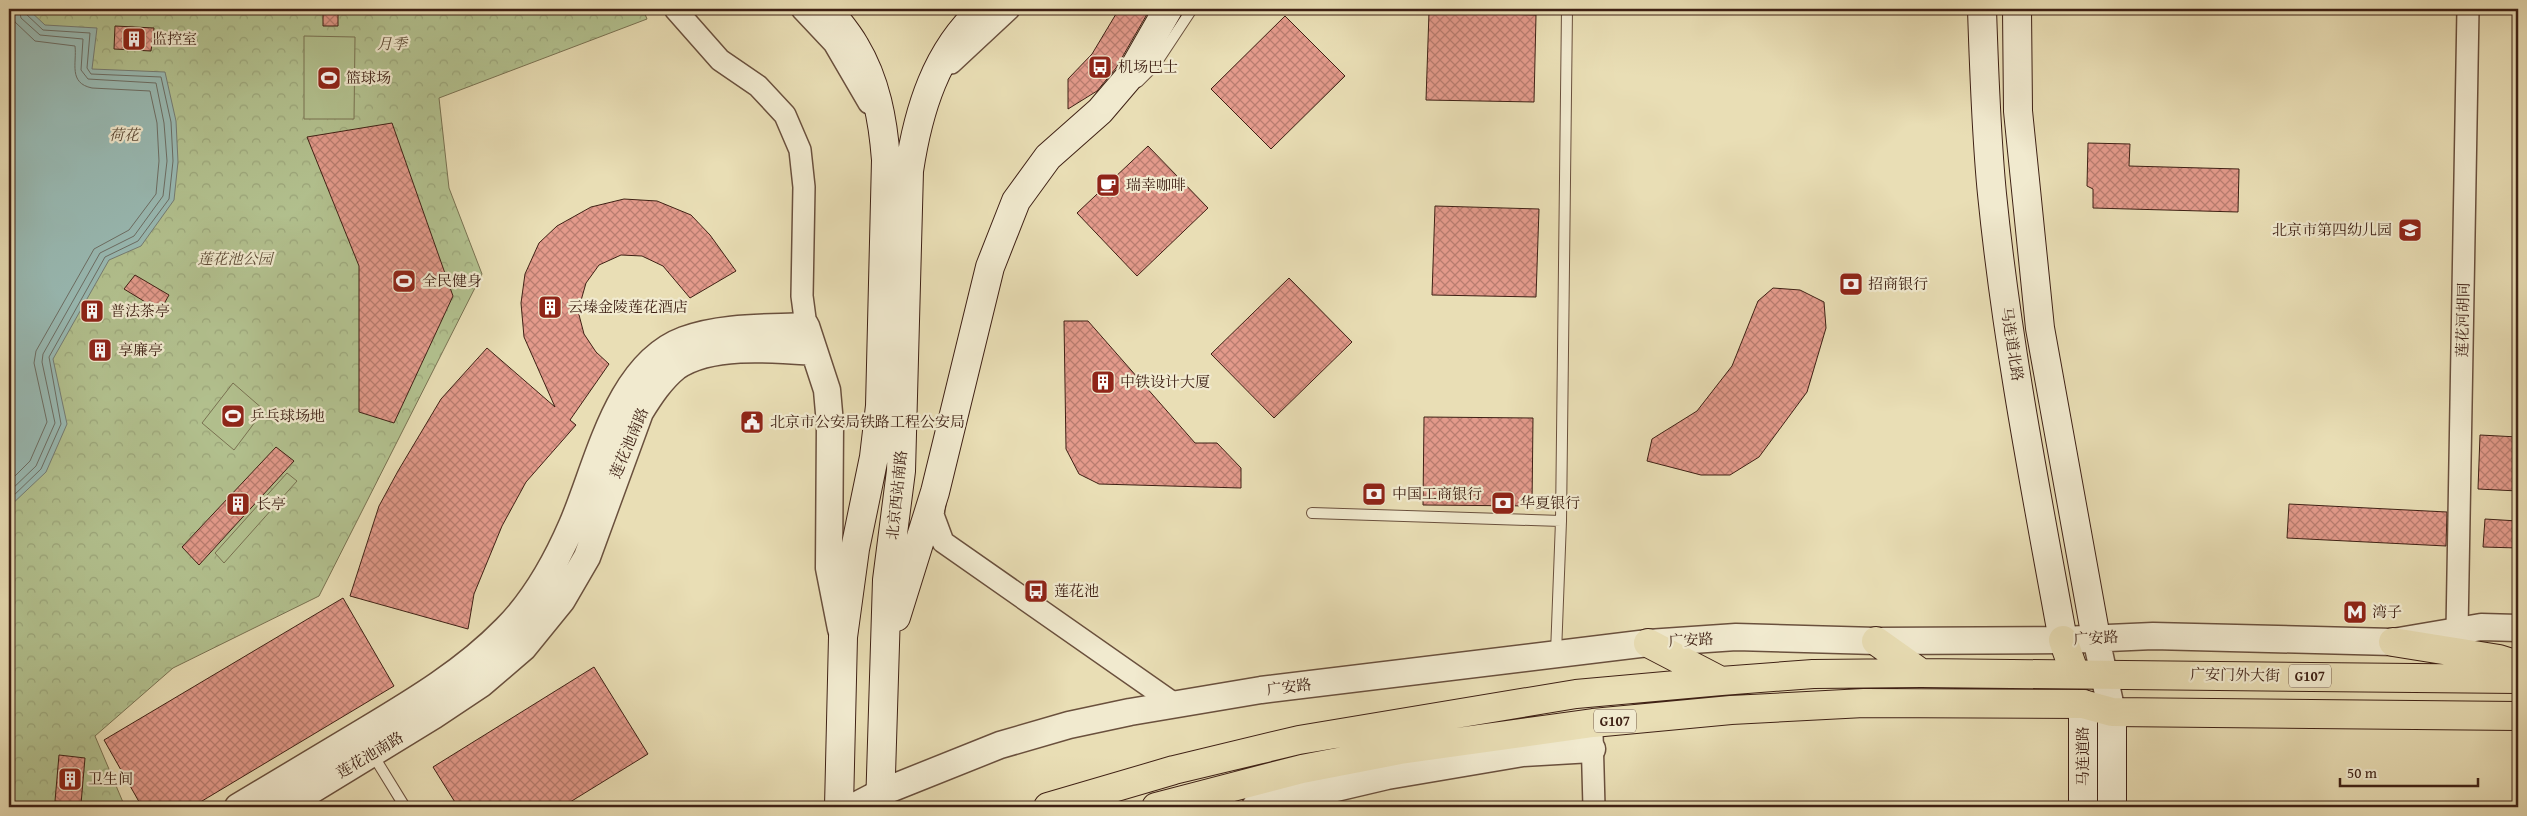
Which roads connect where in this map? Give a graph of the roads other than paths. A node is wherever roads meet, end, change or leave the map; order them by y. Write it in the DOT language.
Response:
graph roads {
  1 [pos="675,9"];
  2 [pos="802,9"];
  3 [pos="828,9"];
  4 [pos="983,9"];
  5 [pos="1009,9"];
  6 [pos="1168,9"];
  7 [pos="1192,9"];
  8 [pos="1567,9"];
  9 [pos="1982,9"];
  10 [pos="2017,9"];
  11 [pos="2468,9"];
  12 [pos="927,96"];
  13 [pos="1100,111"];
  14 [pos="883,123"];
  15 [pos="806,326"];
  16 [pos="814,352"];
  17 [pos="935,492"];
  18 [pos="1312,513"];
  19 [pos="1561,521"];
  20 [pos="2518,628"];
  21 [pos="2457,631"];
  22 [pos="843,637"];
  23 [pos="2096,638"];
  24 [pos="2063,640"];
  25 [pos="1876,641"];
  26 [pos="1648,642"];
  27 [pos="2393,642"];
  28 [pos="1556,653"];
  29 [pos="884,657"];
  30 [pos="2518,665"];
  31 [pos="1921,673"];
  32 [pos="2074,674"];
  33 [pos="2103,675"];
  34 [pos="2518,679"];
  35 [pos="1721,681"];
  36 [pos="2083,704"];
  37 [pos="1176,705"];
  38 [pos="2112,712"];
  39 [pos="2518,716"];
  40 [pos="1592,736"];
  41 [pos="372,754"];
  42 [pos="880,800"];
  43 [pos="238,807"];
  44 [pos="284,807"];
  45 [pos="405,807"];
  46 [pos="839,807"];
  47 [pos="853,807"];
  48 [pos="1048,807"];
  49 [pos="1156,807"];
  50 [pos="1255,807"];
  51 [pos="1594,807"];
  52 [pos="2083,807"];
  53 [pos="2112,807"];
  1 -- 15 [label="street"];
  2 -- 14 [label="street"];
  3 -- 14 [label="main road, 北京西站南路"];
  4 -- 12 [label="main road, 北京西站南路"];
  5 -- 12 [label="street"];
  6 -- 13 [label="main road"];
  7 -- 13 [label="lane"];
  8 -- 19 [label="lane"];
  9 -- 24 [label="main road, 马连道北路"];
  10 -- 23 [label="main road, 马连道北路"];
  11 -- 21 [label="street, 莲花河胡同"];
  12 -- 29 [label="main road, 北京西站南路"];
  13 -- 17 [label="main road"];
  14 -- 22 [label="main road, 北京西站南路"];
  15 -- 16 [label="street"];
  15 -- 43 [label="street, 莲花池南路"];
  16 -- 22 [label="street"];
  16 -- 41 [label="street, 莲花池南路"];
  17 -- 29 [label="main road"];
  17 -- 37 [label="street"];
  18 -- 19 [label="lane"];
  19 -- 28 [label="lane"];
  20 -- 21 [label="street, 广安路"];
  21 -- 27 [label="street, 广安路"];
  22 -- 46 [label="main road, 北京西站南路"];
  23 -- 24 [label="street, 广安路"];
  23 -- 27 [label="street, 广安路"];
  23 -- 33 [label="street, 马连道北路"];
  24 -- 25 [label="street, 广安路"];
  24 -- 32 [label="main road, 马连道北路"];
  25 -- 26 [label="street, 广安路"];
  25 -- 31 [label="main road"];
  26 -- 28 [label="street, 广安路"];
  26 -- 35 [label="main road"];
  27 -- 30 [label="main road"];
  28 -- 37 [label="street, 广安路"];
  29 -- 42 [label="main road, 北京西站南路"];
  31 -- 32 [label="main road, G107"];
  31 -- 35 [label="main road, G107"];
  32 -- 33 [label="main road"];
  32 -- 36 [label="street"];
  33 -- 34 [label="main road, 广安门外大街 / G107"];
  33 -- 38 [label="street, 马连道北路"];
  35 -- 48 [label="main road, G107"];
  36 -- 38 [label="main road"];
  36 -- 40 [label="main road, G107"];
  36 -- 52 [label="main road, 马连道路"];
  37 -- 42 [label="street, 广安路"];
  38 -- 39 [label="main road"];
  38 -- 53 [label="main road, 马连道路"];
  40 -- 49 [label="main road, G107"];
  40 -- 50 [label="street"];
  40 -- 51 [label="street"];
  41 -- 44 [label="street, 莲花池南路"];
  41 -- 45 [label="lane"];
  42 -- 47 [label="street, 广安路"];
}
